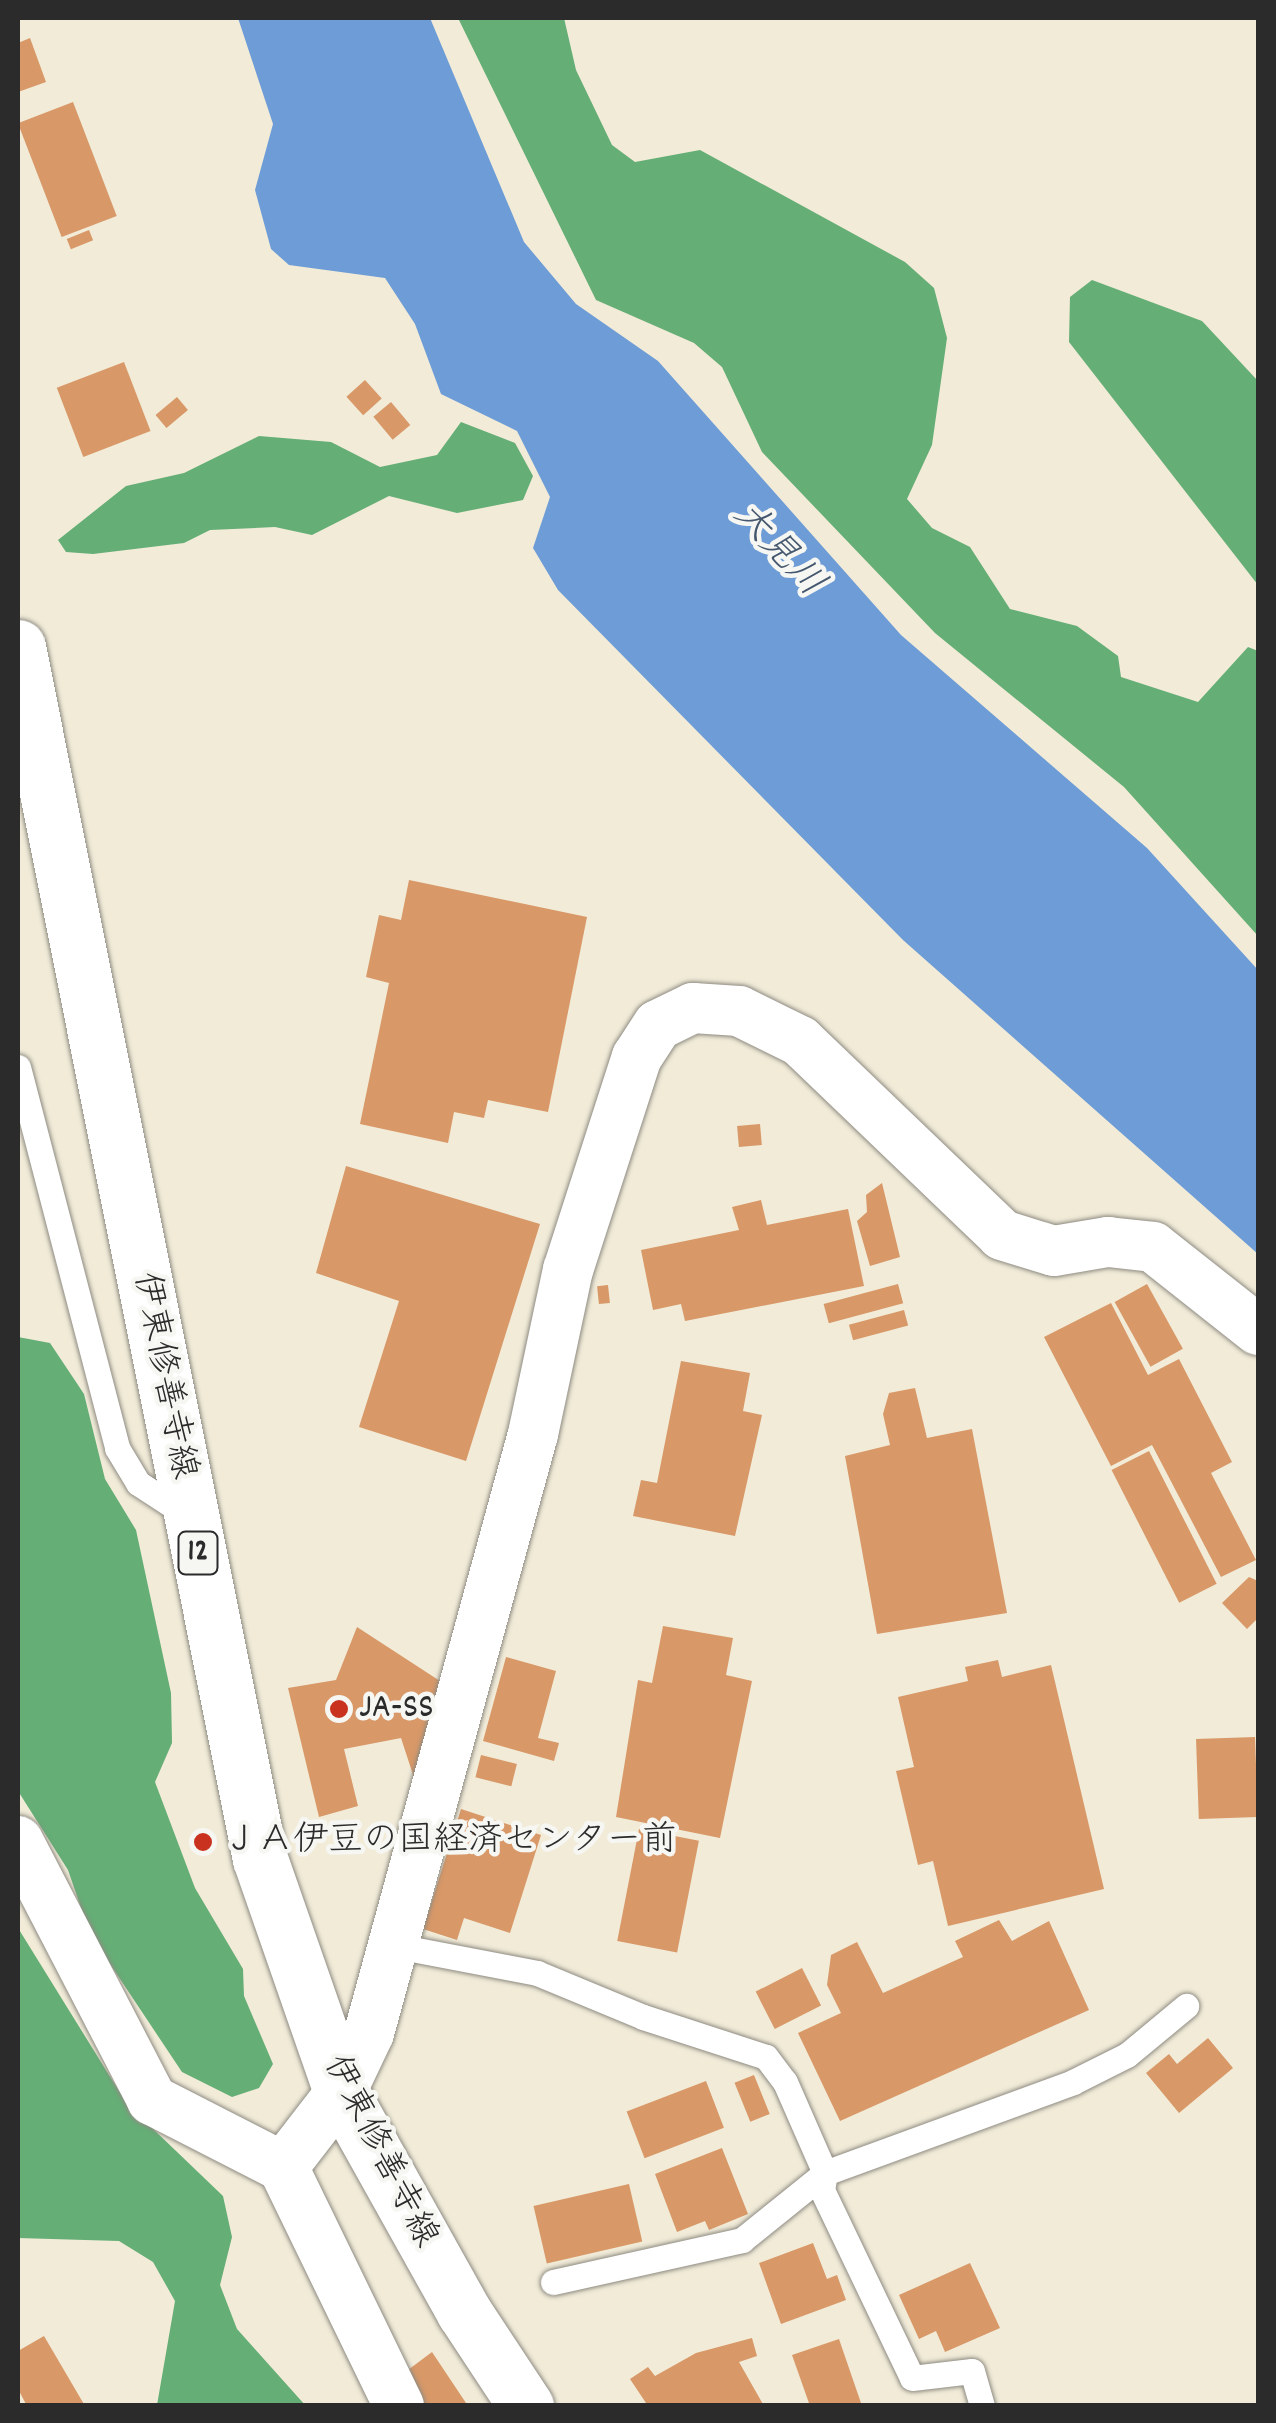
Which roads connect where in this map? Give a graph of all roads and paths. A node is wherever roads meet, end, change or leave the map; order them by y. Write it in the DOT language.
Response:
graph roads {
  1 [pos="18,647"];
  2 [pos="18,1066"];
  3 [pos="1258,1330"];
  4 [pos="191,1517"];
  5 [pos="18,1841"];
  6 [pos="396,1946"];
  7 [pos="1186,2006"];
  8 [pos="342,2092"];
  9 [pos="282,2167"];
  10 [pos="825,2173"];
  11 [pos="554,2282"];
  12 [pos="399,2406"];
  13 [pos="526,2406"];
  14 [pos="982,2406"];
  1 -- 4 [label="main road, 伊東修善寺線 / 12"];
  2 -- 4 [label="lane"];
  3 -- 6 [label="street"];
  4 -- 8 [label="main road, 伊東修善寺線 / 12"];
  5 -- 9 [label="street"];
  6 -- 8 [label="street"];
  6 -- 10 [label="lane"];
  7 -- 10 [label="lane"];
  8 -- 9 [label="street"];
  8 -- 13 [label="main road, 伊東修善寺線 / 12"];
  9 -- 12 [label="street"];
  10 -- 11 [label="lane"];
  10 -- 14 [label="lane"];
}
